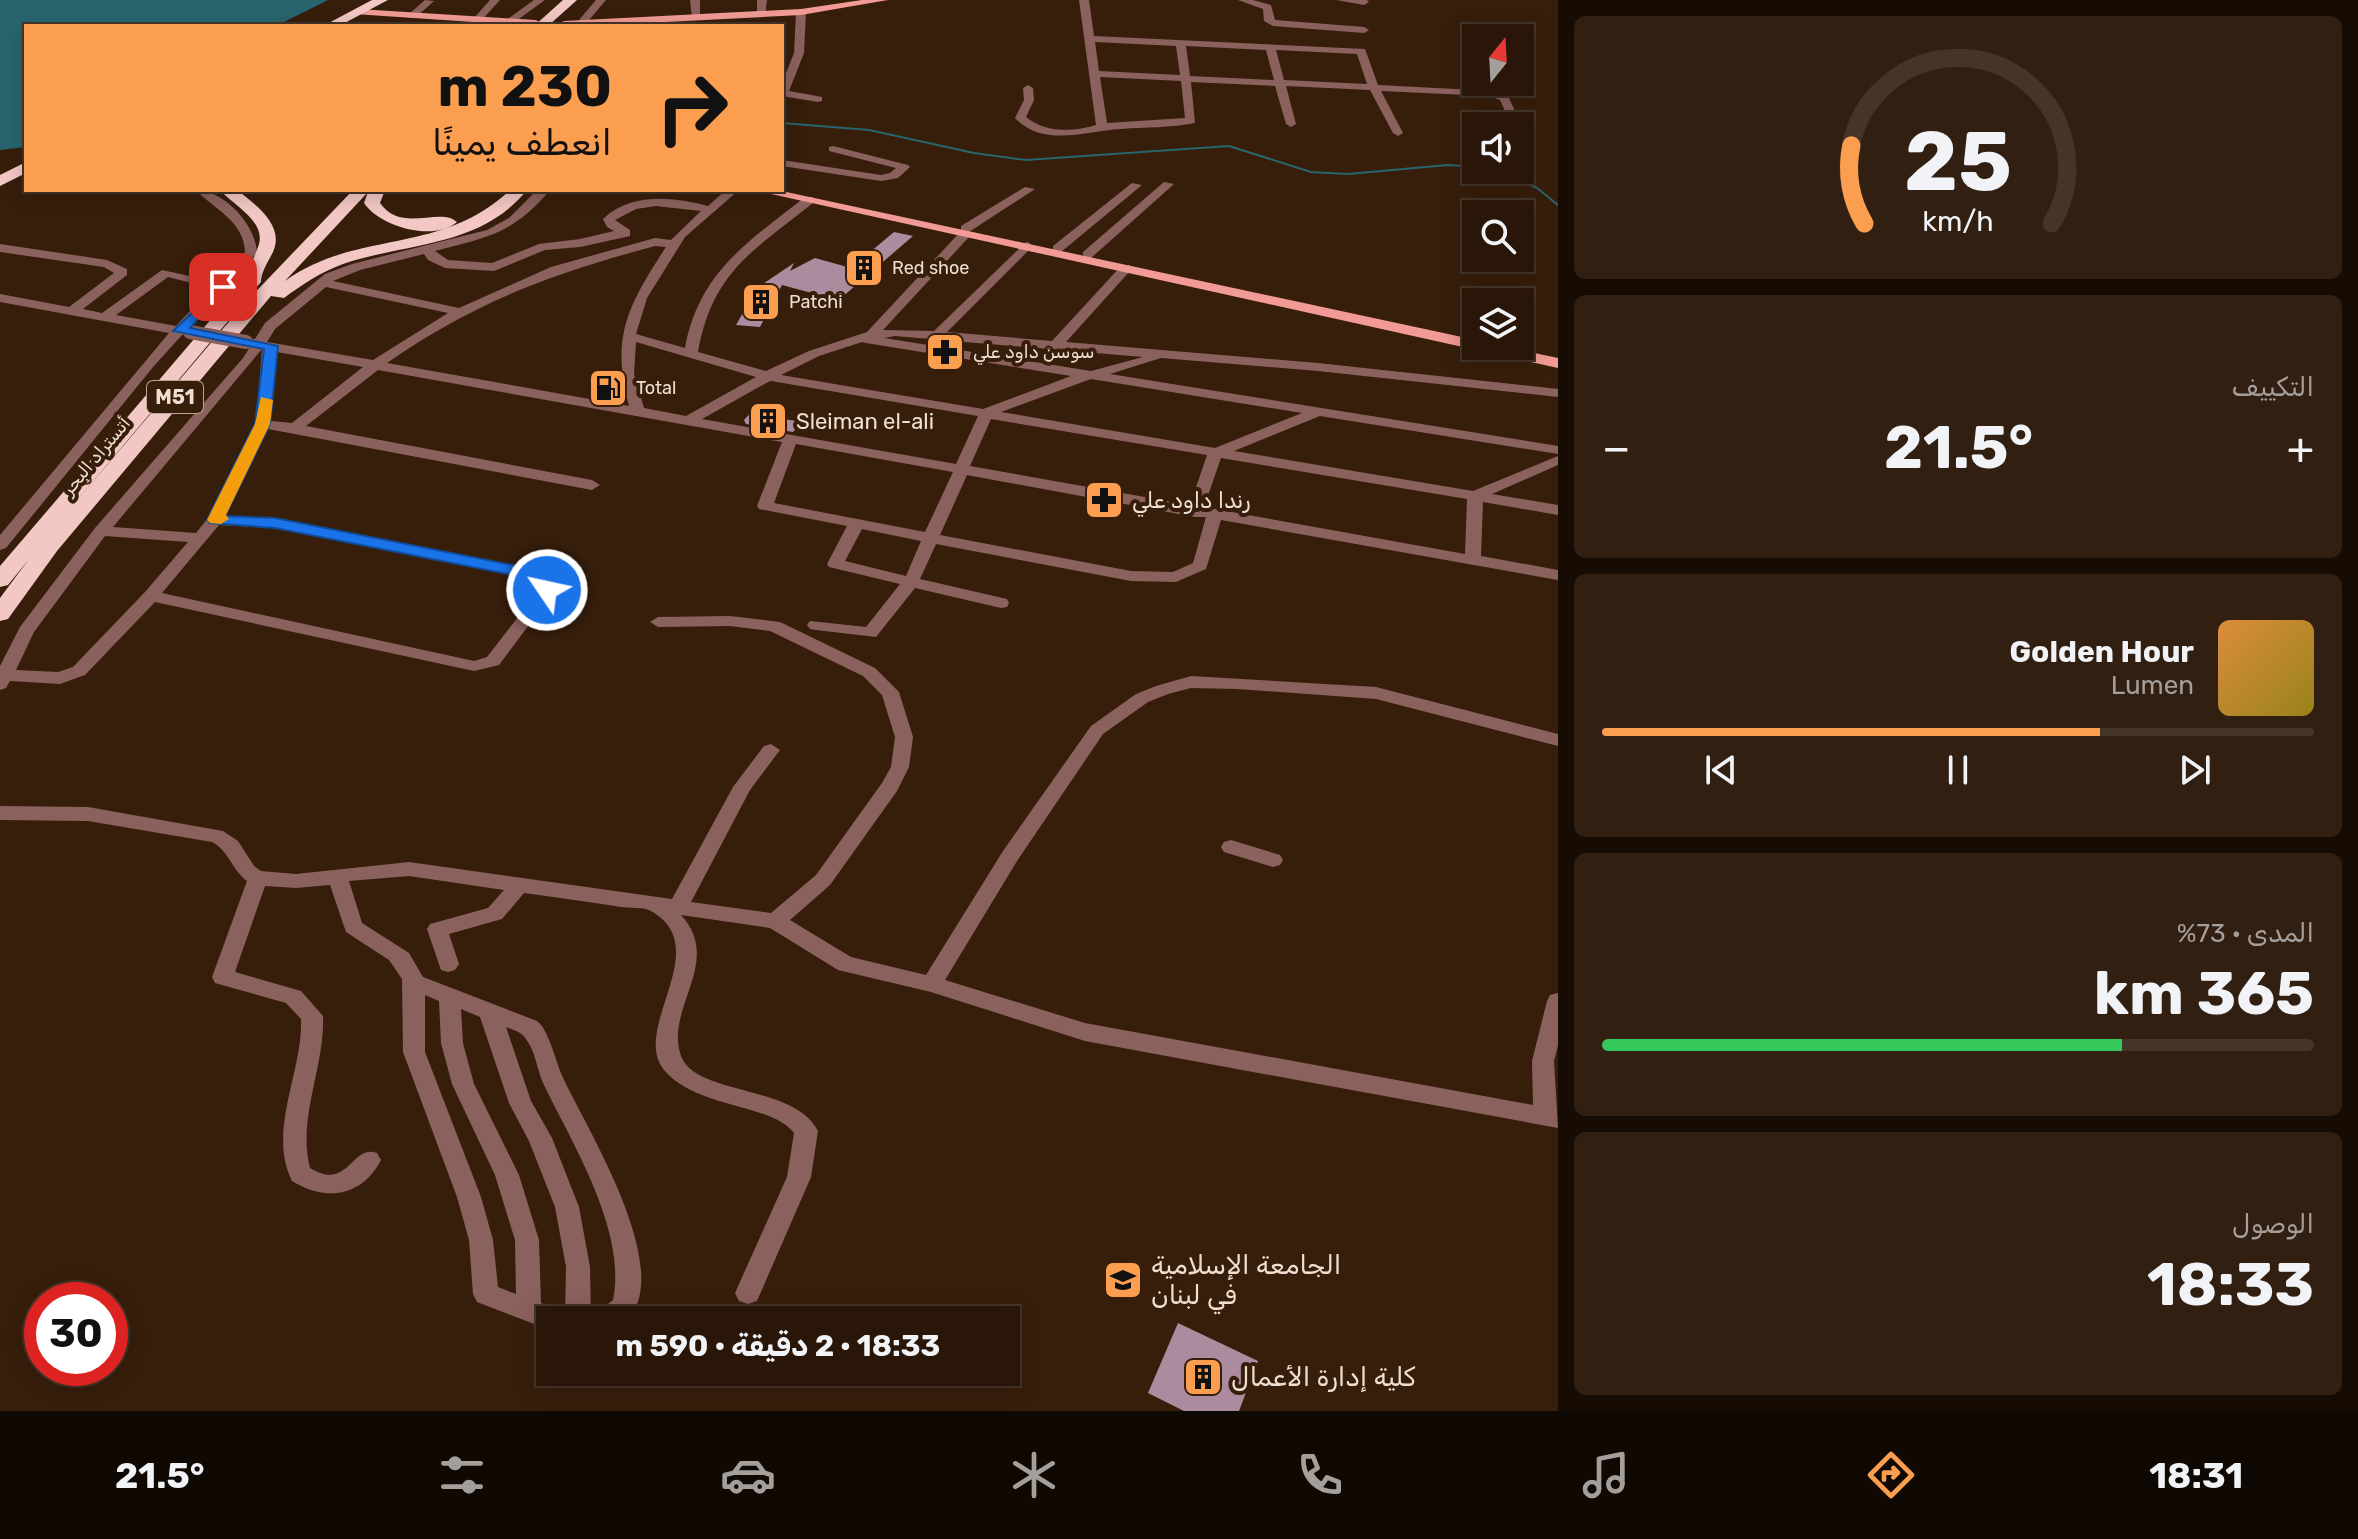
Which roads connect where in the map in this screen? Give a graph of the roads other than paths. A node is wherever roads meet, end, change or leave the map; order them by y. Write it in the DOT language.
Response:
graph roads {
  1 [pos="382,0"];
  2 [pos="495,0"];
  3 [pos="540,0"];
  4 [pos="571,0"];
  5 [pos="695,0"];
  6 [pos="762,0"];
  7 [pos="883,0"];
  8 [pos="1084,0"];
  9 [pos="1243,0"];
  10 [pos="1341,0"];
  11 [pos="429,1"];
  12 [pos="594,2"];
  13 [pos="1364,2"];
  14 [pos="358,12"];
  15 [pos="801,12"];
  16 [pos="762,14"];
  17 [pos="412,16"];
  18 [pos="697,18"];
  19 [pos="477,20"];
  20 [pos="615,23"];
  21 [pos="333,24"];
  22 [pos="506,24"];
  23 [pos="538,24"];
  24 [pos="561,24"];
  25 [pos="581,24"];
  26 [pos="598,24"];
  27 [pos="1364,30"];
  28 [pos="1091,39"];
  29 [pos="1181,43"];
  30 [pos="1270,47"];
  31 [pos="1093,74"];
  32 [pos="1184,78"];
  33 [pos="1280,83"];
  34 [pos="1028,88"];
  35 [pos="1374,88"];
  36 [pos="784,90"];
  37 [pos="784,93"];
  38 [pos="818,99"];
  39 [pos="1510,112"];
  40 [pos="1291,124"];
  41 [pos="1102,127"];
  42 [pos="1398,133"];
  43 [pos="833,149"];
  44 [pos="784,163"];
  45 [pos="24,168"];
  46 [pos="0,181"];
  47 [pos="1168,184"];
  48 [pos="1136,185"];
  49 [pos="784,189"];
  50 [pos="1029,189"];
  51 [pos="204,192"];
  52 [pos="230,192"];
  53 [pos="343,192"];
  54 [pos="361,192"];
  55 [pos="376,192"];
  56 [pos="507,192"];
  57 [pos="517,192"];
  58 [pos="542,192"];
  59 [pos="730,192"];
  60 [pos="769,192"];
  61 [pos="809,200"];
  62 [pos="707,209"];
  63 [pos="609,221"];
  64 [pos="965,231"];
  65 [pos="623,232"];
  66 [pos="600,236"];
  67 [pos="655,242"];
  68 [pos="673,244"];
  69 [pos="1026,246"];
  70 [pos="0,248"];
  71 [pos="1057,249"];
  72 [pos="429,251"];
  73 [pos="1087,255"];
  74 [pos="1126,268"];
  75 [pos="322,282"];
  76 [pos="250,284"];
  77 [pos="223,287"];
  78 [pos="0,298"];
  79 [pos="72,311"];
  80 [pos="461,312"];
  81 [pos="105,317"];
  82 [pos="185,331"];
  83 [pos="946,334"];
  84 [pos="866,335"];
  85 [pos="1462,335"];
  86 [pos="632,337"];
  87 [pos="251,340"];
  88 [pos="1462,342"];
  89 [pos="1056,345"];
  90 [pos="1534,350"];
  91 [pos="691,353"];
  92 [pos="1168,355"];
  93 [pos="1558,355"];
  94 [pos="959,356"];
  95 [pos="1534,358"];
  96 [pos="1558,363"];
  97 [pos="373,365"];
  98 [pos="1086,376"];
  99 [pos="771,377"];
  100 [pos="1558,393"];
  101 [pos="1321,411"];
  102 [pos="987,412"];
  103 [pos="638,413"];
  104 [pos="689,420"];
  105 [pos="263,424"];
  106 [pos="295,428"];
  107 [pos="790,439"];
  108 [pos="1558,450"];
  109 [pos="1215,453"];
  110 [pos="1558,460"];
  111 [pos="958,471"];
  112 [pos="592,485"];
  113 [pos="1475,496"];
  114 [pos="1558,510"];
  115 [pos="1195,512"];
  116 [pos="1215,515"];
  117 [pos="215,520"];
  118 [pos="856,525"];
  119 [pos="101,531"];
  120 [pos="201,538"];
  121 [pos="929,538"];
  122 [pos="0,545"];
  123 [pos="1473,560"];
  124 [pos="1558,575"];
  125 [pos="0,580"];
  126 [pos="911,582"];
  127 [pos="151,596"];
  128 [pos="1001,603"];
  129 [pos="0,614"];
  130 [pos="658,622"];
  131 [pos="816,625"];
  132 [pos="4,680"];
  133 [pos="1558,740"];
  134 [pos="771,750"];
  135 [pos="0,813"];
  136 [pos="1231,847"];
  137 [pos="1273,860"];
  138 [pos="258,878"];
  139 [pos="337,878"];
  140 [pos="519,885"];
  141 [pos="668,908"];
  142 [pos="775,921"];
  143 [pos="448,964"];
  144 [pos="414,982"];
  145 [pos="931,984"];
  146 [pos="450,997"];
  147 [pos="1558,1001"];
  148 [pos="490,1013"];
  149 [pos="1551,1117"];
  150 [pos="369,1160"];
  151 [pos="748,1293"];
  152 [pos="578,1306"];
  153 [pos="624,1306"];
  154 [pos="529,1310"];
  155 [pos="536,1313"];
  1 -- 14 [label="highway"];
  2 -- 19 [label="street"];
  3 -- 22 [label="street"];
  4 -- 23 [label="highway"];
  5 -- 18 [label="street"];
  6 -- 16 [label="street"];
  7 -- 15 [label="main road"];
  8 -- 28 [label="street"];
  9 -- 27 [label="street"];
  10 -- 13 [label="street"];
  11 -- 17 [label="street"];
  12 -- 20 [label="street"];
  12 -- 24 [label="highway"];
  12 -- 25 [label="street"];
  14 -- 17 [label="main road"];
  14 -- 21 [label="highway"];
  15 -- 16 [label="main road"];
  15 -- 36 [label="street"];
  16 -- 18 [label="main road"];
  17 -- 19 [label="main road"];
  18 -- 20 [label="main road"];
  19 -- 22 [label="main road"];
  20 -- 26 [label="main road"];
  22 -- 23 [label="main road"];
  28 -- 29 [label="street"];
  28 -- 31 [label="street"];
  29 -- 30 [label="street"];
  29 -- 32 [label="street"];
  30 -- 33 [label="street"];
  30 -- 35 [label="street"];
  31 -- 32 [label="street"];
  31 -- 41 [label="street"];
  32 -- 33 [label="street"];
  32 -- 41 [label="street"];
  33 -- 35 [label="street"];
  33 -- 40 [label="street"];
  34 -- 41 [label="street"];
  35 -- 39 [label="street"];
  35 -- 42 [label="street"];
  37 -- 38 [label="street"];
  43 -- 44 [label="street"];
  45 -- 46 [label="highway"];
  47 -- 73 [label="street"];
  48 -- 71 [label="street"];
  49 -- 64 [label="main road"];
  50 -- 64 [label="street"];
  51 -- 77 [label="street"];
  52 -- 76 [label="highway"];
  53 -- 76 [label="highway, أتستراد البحر / M51"];
  54 -- 87 [label="highway, أتستراد البحر / M51"];
  55 -- 56 [label="highway"];
  57 -- 87 [label="highway"];
  58 -- 72 [label="street"];
  59 -- 62 [label="street"];
  60 -- 61 [label="main road"];
  61 -- 64 [label="main road"];
  61 -- 91 [label="street"];
  62 -- 63 [label="street"];
  62 -- 68 [label="street"];
  63 -- 65 [label="street"];
  63 -- 66 [label="street"];
  64 -- 69 [label="main road"];
  64 -- 71 [label="main road"];
  64 -- 84 [label="street"];
  65 -- 66 [label="street"];
  65 -- 67 [label="street"];
  66 -- 72 [label="street"];
  67 -- 68 [label="street"];
  67 -- 80 [label="street"];
  68 -- 86 [label="street"];
  69 -- 74 [label="main road"];
  69 -- 83 [label="street"];
  70 -- 79 [label="street"];
  71 -- 73 [label="main road"];
  72 -- 75 [label="street"];
  73 -- 85 [label="main road"];
  74 -- 88 [label="main road"];
  74 -- 89 [label="street"];
  75 -- 80 [label="street"];
  75 -- 87 [label="street"];
  76 -- 125 [label="highway, أتستراد البحر / M51"];
  77 -- 81 [label="street"];
  77 -- 82 [label="street"];
  78 -- 79 [label="street"];
  79 -- 81 [label="street"];
  80 -- 97 [label="street"];
  81 -- 82 [label="street"];
  82 -- 87 [label="street, bridge"];
  82 -- 122 [label="street"];
  83 -- 84 [label="street"];
  83 -- 89 [label="street"];
  83 -- 94 [label="street"];
  84 -- 94 [label="street"];
  84 -- 99 [label="street"];
  86 -- 91 [label="street"];
  86 -- 103 [label="street"];
  87 -- 97 [label="street"];
  87 -- 105 [label="street"];
  87 -- 119 [label="street"];
  87 -- 129 [label="highway, أتستراد البحر / M51"];
  89 -- 92 [label="street"];
  90 -- 93 [label="main road"];
  91 -- 99 [label="street"];
  92 -- 98 [label="street"];
  92 -- 100 [label="street"];
  94 -- 98 [label="street"];
  95 -- 96 [label="main road"];
  97 -- 103 [label="street"];
  97 -- 106 [label="street"];
  98 -- 101 [label="street"];
  98 -- 102 [label="street"];
  99 -- 102 [label="street"];
  99 -- 104 [label="street"];
  101 -- 108 [label="street"];
  101 -- 109 [label="street"];
  102 -- 109 [label="street"];
  102 -- 111 [label="street"];
  103 -- 104 [label="street"];
  104 -- 107 [label="street"];
  105 -- 106 [label="street"];
  105 -- 117 [label="street"];
  106 -- 112 [label="street"];
  107 -- 111 [label="street"];
  107 -- 118 [label="street"];
  109 -- 113 [label="street"];
  109 -- 115 [label="street"];
  110 -- 113 [label="street"];
  111 -- 115 [label="street"];
  111 -- 121 [label="street"];
  113 -- 114 [label="street"];
  113 -- 123 [label="street"];
  115 -- 116 [label="street"];
  116 -- 121 [label="street"];
  116 -- 123 [label="street"];
  117 -- 120 [label="street"];
  117 -- 127 [label="street"];
  118 -- 121 [label="street"];
  118 -- 126 [label="street"];
  119 -- 120 [label="street"];
  119 -- 132 [label="street"];
  120 -- 127 [label="street"];
  121 -- 126 [label="street"];
  123 -- 124 [label="street"];
  126 -- 128 [label="street"];
  126 -- 131 [label="street"];
  127 -- 132 [label="street"];
  130 -- 142 [label="street"];
  133 -- 145 [label="street"];
  134 -- 141 [label="street"];
  135 -- 138 [label="street"];
  136 -- 137 [label="street"];
  138 -- 139 [label="street"];
  138 -- 150 [label="street"];
  139 -- 140 [label="street"];
  139 -- 144 [label="street"];
  140 -- 141 [label="street"];
  140 -- 143 [label="street"];
  141 -- 142 [label="street"];
  141 -- 151 [label="street"];
  142 -- 145 [label="street"];
  144 -- 146 [label="street"];
  144 -- 154 [label="street"];
  145 -- 149 [label="street"];
  146 -- 148 [label="street"];
  146 -- 154 [label="street"];
  147 -- 149 [label="street"];
  148 -- 152 [label="street"];
  148 -- 153 [label="street"];
  154 -- 155 [label="street"];
}
